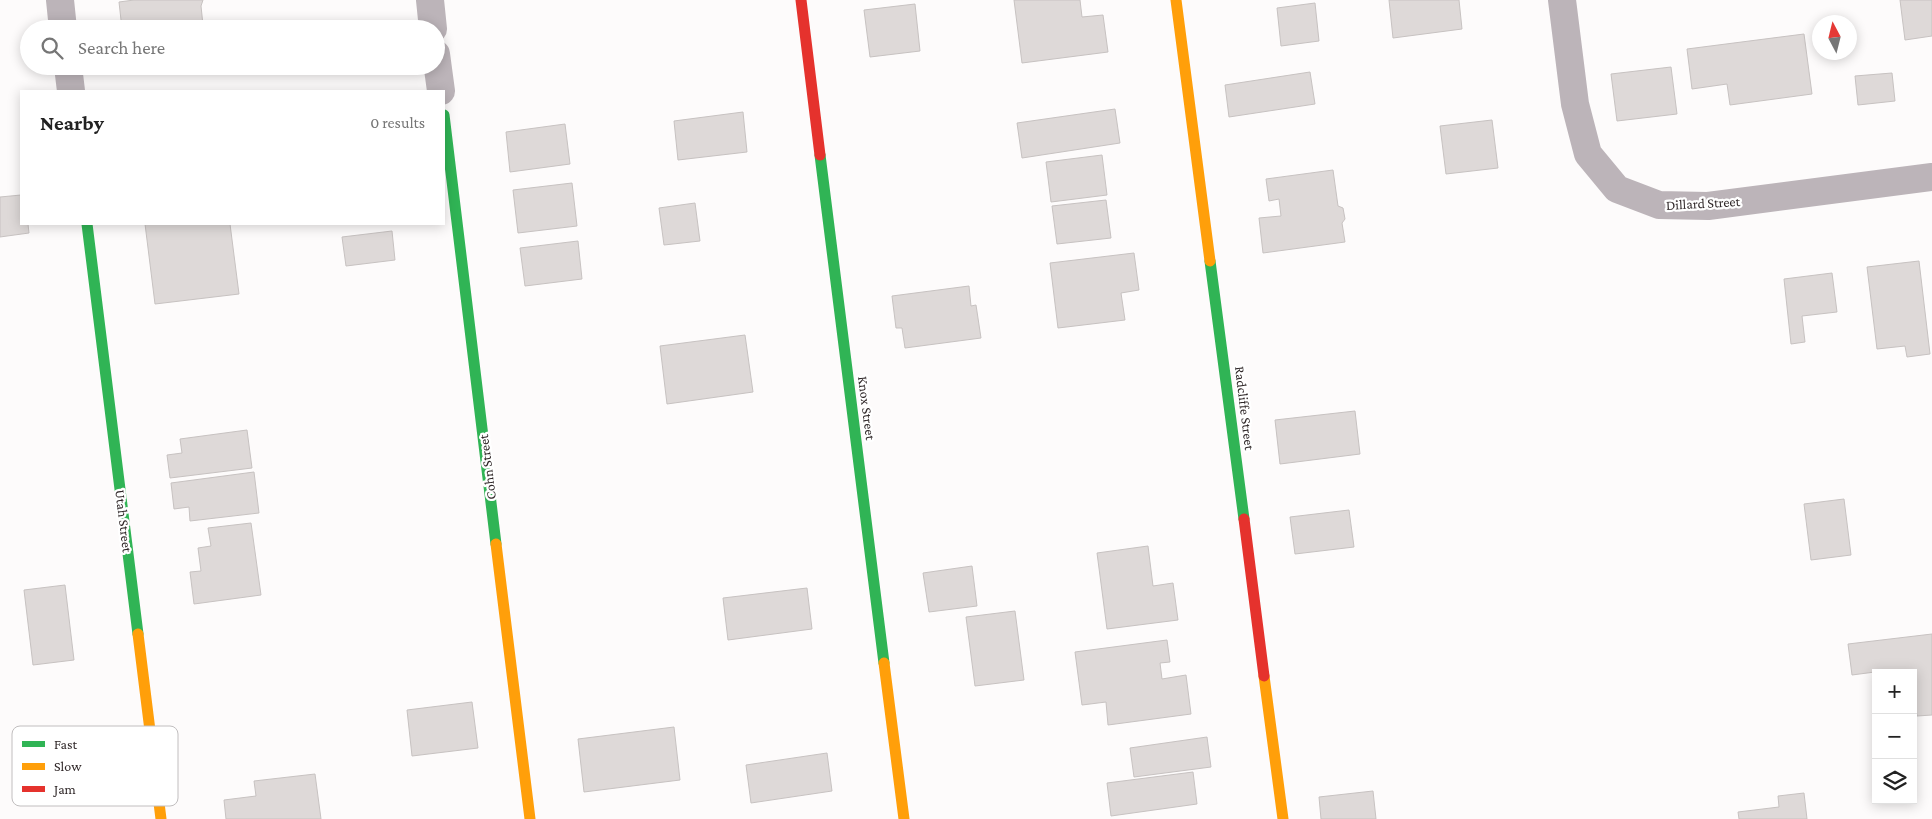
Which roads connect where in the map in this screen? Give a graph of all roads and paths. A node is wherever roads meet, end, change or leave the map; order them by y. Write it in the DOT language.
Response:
graph roads {
  1 [pos="60,0"];
  2 [pos="430,0"];
  3 [pos="801,0"];
  4 [pos="1176,0"];
  5 [pos="1562,0"];
  6 [pos="62,20"];
  7 [pos="432,20"];
  8 [pos="69,75"];
  9 [pos="439,75"];
  10 [pos="71,90"];
  11 [pos="441,90"];
  12 [pos="445,123"];
  13 [pos="1932,177"];
  14 [pos="87,225"];
  15 [pos="149,726"];
  16 [pos="159,806"];
  17 [pos="161,819"];
  18 [pos="530,819"];
  19 [pos="904,819"];
  20 [pos="1283,819"];
  1 -- 6 [label="street"];
  2 -- 7 [label="street"];
  3 -- 19 [label="street, Knox Street"];
  4 -- 20 [label="street, Radcliffe Street"];
  5 -- 13 [label="street, Dillard Street"];
  8 -- 10 [label="street"];
  9 -- 11 [label="street"];
  12 -- 18 [label="street, Cohn Street"];
  14 -- 15 [label="street, Utah Street"];
  16 -- 17 [label="street, Utah Street"];
}
